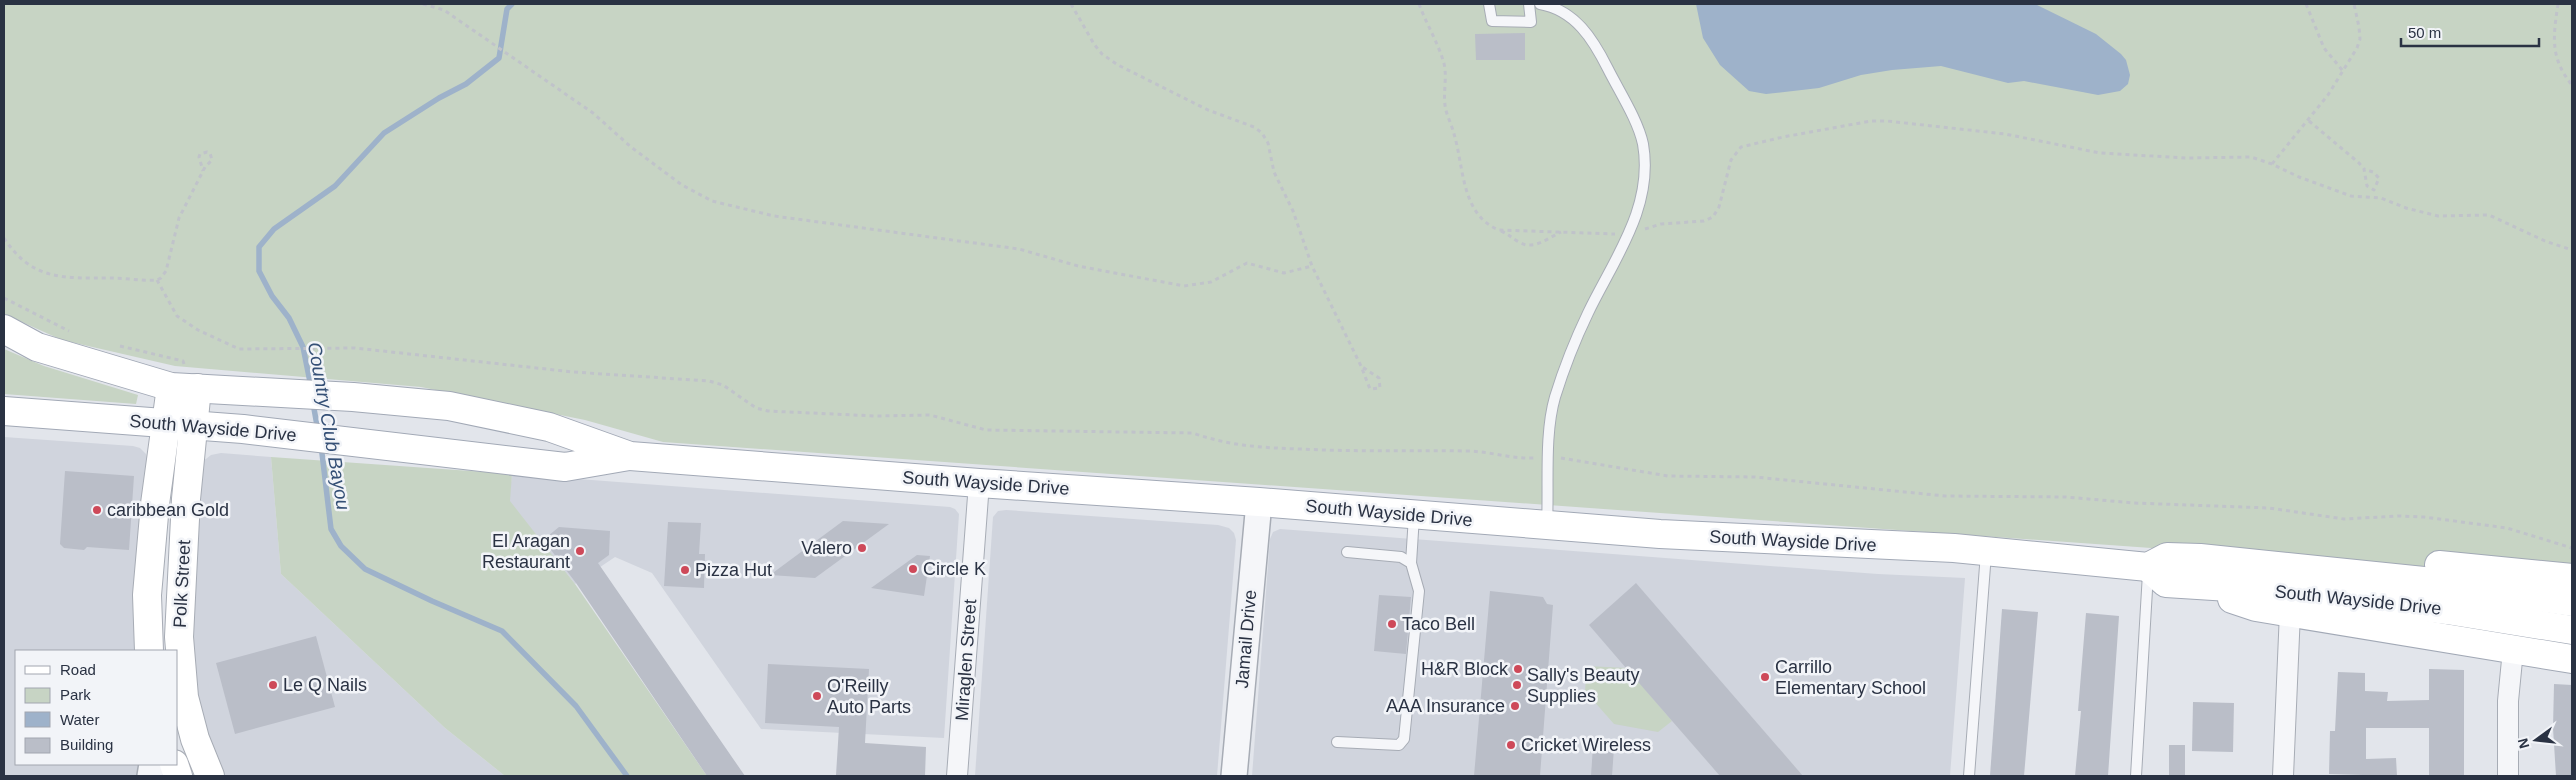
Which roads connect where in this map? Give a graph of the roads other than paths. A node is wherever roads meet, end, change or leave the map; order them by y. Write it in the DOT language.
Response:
graph roads {
  1 [pos="1488,4"];
  2 [pos="1529,4"];
  3 [pos="1540,4"];
  4 [pos="4,329"];
  5 [pos="186,380"];
  6 [pos="4,411"];
  7 [pos="166,424"];
  8 [pos="194,424"];
  9 [pos="630,456"];
  10 [pos="979,483"];
  11 [pos="1259,502"];
  12 [pos="1414,515"];
  13 [pos="1547,525"];
  14 [pos="1986,551"];
  15 [pos="1347,552"];
  16 [pos="2200,558"];
  17 [pos="1411,563"];
  18 [pos="2148,567"];
  19 [pos="2572,578"];
  20 [pos="2185,584"];
  21 [pos="2572,602"];
  22 [pos="2290,612"];
  23 [pos="2572,630"];
  24 [pos="149,650"];
  25 [pos="2513,650"];
  26 [pos="2572,659"];
  27 [pos="1337,742"];
  28 [pos="210,776"];
  29 [pos="957,776"];
  30 [pos="1234,776"];
  31 [pos="1970,776"];
  32 [pos="2136,776"];
  33 [pos="2283,776"];
  34 [pos="2508,776"];
  1 -- 2 [label="lane"];
  3 -- 13 [label="lane"];
  4 -- 5 [label="main road, South Wayside Drive"];
  5 -- 7 [label="main road, Polk Street"];
  5 -- 8 [label="main road, Polk Street"];
  5 -- 9 [label="main road, South Wayside Drive"];
  6 -- 7 [label="main road, South Wayside Drive"];
  7 -- 8 [label="main road, South Wayside Drive"];
  7 -- 24 [label="main road, Polk Street"];
  8 -- 9 [label="main road, South Wayside Drive"];
  8 -- 28 [label="main road, Polk Street"];
  9 -- 10 [label="main road, South Wayside Drive"];
  10 -- 11 [label="main road, South Wayside Drive"];
  10 -- 29 [label="street, Miraglen Street"];
  11 -- 12 [label="main road, South Wayside Drive"];
  11 -- 30 [label="street, Jamail Drive"];
  12 -- 13 [label="main road, South Wayside Drive"];
  12 -- 17 [label="lane"];
  13 -- 14 [label="main road, South Wayside Drive"];
  14 -- 18 [label="main road, South Wayside Drive"];
  14 -- 31 [label="lane"];
  15 -- 17 [label="lane"];
  16 -- 18 [label="main road, South Wayside Drive"];
  16 -- 19 [label="main road"];
  16 -- 21 [label="main road, South Wayside Drive"];
  17 -- 27 [label="lane"];
  18 -- 20 [label="main road, South Wayside Drive"];
  18 -- 32 [label="lane"];
  20 -- 22 [label="main road"];
  20 -- 23 [label="main road, South Wayside Drive"];
  22 -- 25 [label="main road"];
  22 -- 33 [label="street"];
  25 -- 26 [label="main road"];
  25 -- 34 [label="street"];
}
